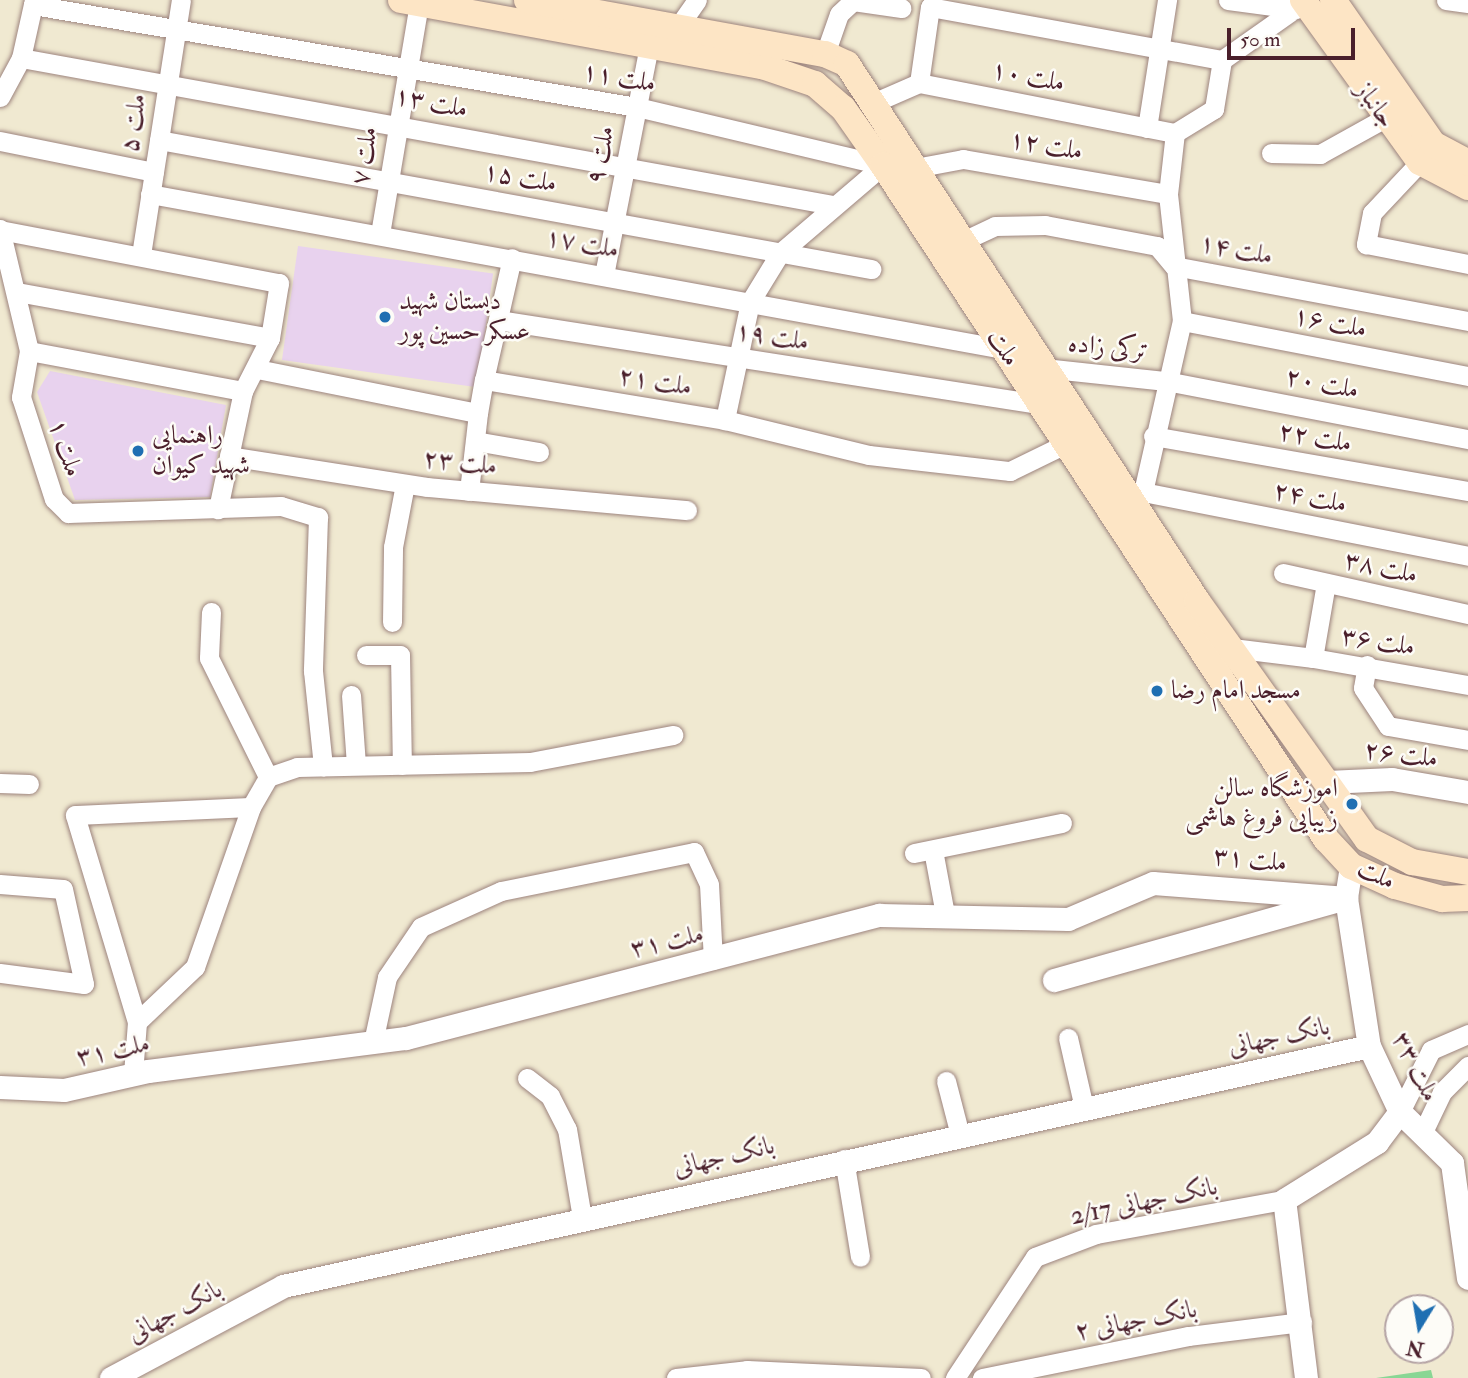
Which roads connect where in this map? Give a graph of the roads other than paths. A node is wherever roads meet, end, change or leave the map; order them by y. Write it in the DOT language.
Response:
graph roads {
  1 [pos="181,0"];
  2 [pos="527,0"];
  3 [pos="697,0"];
  4 [pos="1167,0"];
  5 [pos="1228,0"];
  6 [pos="1333,0"];
  7 [pos="1446,0"];
  8 [pos="410,2"];
  9 [pos="33,3"];
  10 [pos="1468,3"];
  11 [pos="1299,5"];
  12 [pos="901,8"];
  13 [pos="678,27"];
  14 [pos="176,31"];
  15 [pos="649,46"];
  16 [pos="1160,49"];
  17 [pos="825,54"];
  18 [pos="21,58"];
  19 [pos="1222,60"];
  20 [pos="408,68"];
  21 [pos="167,83"];
  22 [pos="919,83"];
  23 [pos="0,97"];
  24 [pos="873,103"];
  25 [pos="637,107"];
  26 [pos="397,123"];
  27 [pos="1398,124"];
  28 [pos="1147,128"];
  29 [pos="1175,133"];
  30 [pos="159,140"];
  31 [pos="0,141"];
  32 [pos="1271,153"];
  33 [pos="901,162"];
  34 [pos="1420,162"];
  35 [pos="1468,163"];
  36 [pos="625,166"];
  37 [pos="154,172"];
  38 [pos="387,180"];
  39 [pos="1468,187"];
  40 [pos="150,194"];
  41 [pos="1168,194"];
  42 [pos="832,205"];
  43 [pos="615,221"];
  44 [pos="0,229"];
  45 [pos="380,234"];
  46 [pos="963,241"];
  47 [pos="779,253"];
  48 [pos="141,255"];
  49 [pos="512,258"];
  50 [pos="1468,264"];
  51 [pos="1174,266"];
  52 [pos="871,269"];
  53 [pos="604,275"];
  54 [pos="17,292"];
  55 [pos="750,302"];
  56 [pos="498,320"];
  57 [pos="1182,321"];
  58 [pos="1468,321"];
  59 [pos="270,338"];
  60 [pos="1004,349"];
  61 [pos="29,351"];
  62 [pos="736,358"];
  63 [pos="1044,368"];
  64 [pos="257,369"];
  65 [pos="1468,376"];
  66 [pos="484,380"];
  67 [pos="1166,381"];
  68 [pos="243,391"];
  69 [pos="1038,404"];
  70 [pos="478,413"];
  71 [pos="725,420"];
  72 [pos="1153,436"];
  73 [pos="1468,439"];
  74 [pos="475,440"];
  75 [pos="1065,444"];
  76 [pos="539,452"];
  77 [pos="229,456"];
  78 [pos="405,484"];
  79 [pos="469,491"];
  80 [pos="1468,491"];
  81 [pos="1127,501"];
  82 [pos="218,509"];
  83 [pos="687,510"];
  84 [pos="1468,556"];
  85 [pos="1283,573"];
  86 [pos="1326,583"];
  87 [pos="211,612"];
  88 [pos="1468,614"];
  89 [pos="392,622"];
  90 [pos="1231,648"];
  91 [pos="366,655"];
  92 [pos="1313,658"];
  93 [pos="1367,665"];
  94 [pos="1468,685"];
  95 [pos="351,695"];
  96 [pos="1271,725"];
  97 [pos="673,735"];
  98 [pos="1468,740"];
  99 [pos="356,765"];
  100 [pos="402,765"];
  101 [pos="323,766"];
  102 [pos="268,777"];
  103 [pos="1327,782"];
  104 [pos="0,783"];
  105 [pos="29,784"];
  106 [pos="1468,792"];
  107 [pos="251,807"];
  108 [pos="1062,823"];
  109 [pos="1351,866"];
  110 [pos="1468,872"];
  111 [pos="0,884"];
  112 [pos="1346,898"];
  113 [pos="1468,898"];
  114 [pos="945,914"];
  115 [pos="713,960"];
  116 [pos="0,973"];
  117 [pos="1054,980"];
  118 [pos="137,1023"];
  119 [pos="1468,1034"];
  120 [pos="1068,1038"];
  121 [pos="373,1042"];
  122 [pos="1369,1046"];
  123 [pos="1468,1066"];
  124 [pos="133,1074"];
  125 [pos="527,1078"];
  126 [pos="946,1081"];
  127 [pos="0,1087"];
  128 [pos="1084,1108"];
  129 [pos="1399,1112"];
  130 [pos="1422,1134"];
  131 [pos="960,1135"];
  132 [pos="844,1159"];
  133 [pos="1284,1200"];
  134 [pos="582,1218"];
  135 [pos="860,1257"];
  136 [pos="1468,1275"];
  137 [pos="1302,1322"];
  138 [pos="1029,1372"];
  139 [pos="121,1376"];
  140 [pos="676,1378"];
  141 [pos="920,1378"];
  142 [pos="955,1378"];
  143 [pos="982,1378"];
  144 [pos="1306,1378"];
  1 -- 14 [label="street, ملت ۵"];
  2 -- 13 [label="main road, ملت"];
  3 -- 13 [label="street"];
  4 -- 16 [label="street"];
  5 -- 11 [label="street"];
  6 -- 27 [label="main road, جانباز"];
  7 -- 10 [label="street"];
  8 -- 15 [label="main road, ملت"];
  8 -- 20 [label="street, ملت ۷"];
  9 -- 14 [label="street, ملت ۱۱"];
  9 -- 18 [label="street"];
  11 -- 19 [label="street"];
  11 -- 27 [label="main road, جانباز"];
  12 -- 17 [label="street"];
  13 -- 17 [label="main road, ملت"];
  14 -- 20 [label="street, ملت ۱۱"];
  14 -- 21 [label="street, ملت ۵"];
  15 -- 25 [label="street, ملت ۹"];
  15 -- 33 [label="main road, ملت"];
  16 -- 19 [label="street"];
  16 -- 22 [label="street"];
  16 -- 28 [label="street"];
  17 -- 24 [label="main road, ملت"];
  18 -- 21 [label="street, ملت ۱۳"];
  18 -- 23 [label="street"];
  19 -- 29 [label="street"];
  20 -- 25 [label="street, ملت ۱۱"];
  20 -- 26 [label="street, ملت ۷"];
  21 -- 26 [label="street, ملت ۱۳"];
  21 -- 30 [label="street, ملت ۵"];
  22 -- 24 [label="street"];
  22 -- 28 [label="street, ملت ۱۰"];
  24 -- 33 [label="main road, ملت"];
  25 -- 33 [label="street, ملت ۱۱"];
  25 -- 36 [label="street, ملت ۹"];
  26 -- 36 [label="street, ملت ۱۳"];
  26 -- 38 [label="street, ملت ۷"];
  27 -- 32 [label="street"];
  27 -- 34 [label="main road, جانباز"];
  27 -- 35 [label="main road, جانباز"];
  28 -- 29 [label="street, ملت ۱۰"];
  29 -- 41 [label="street"];
  30 -- 37 [label="street, ملت ۵"];
  30 -- 38 [label="street, ملت ۱۵"];
  31 -- 37 [label="street"];
  33 -- 41 [label="street, ملت ۱۲"];
  33 -- 42 [label="street"];
  33 -- 46 [label="main road, ملت"];
  33 -- 60 [label="main road, ملت"];
  34 -- 39 [label="main road, جانباز"];
  34 -- 50 [label="street"];
  36 -- 42 [label="street, ملت ۱۳"];
  36 -- 43 [label="street, ملت ۹"];
  37 -- 40 [label="street, ملت ۵"];
  38 -- 43 [label="street, ملت ۱۵"];
  38 -- 45 [label="street, ملت ۷"];
  40 -- 45 [label="street, ملت ۱۷"];
  40 -- 48 [label="street, ملت ۵"];
  41 -- 51 [label="street"];
  42 -- 47 [label="street"];
  43 -- 47 [label="street, ملت ۱۵"];
  43 -- 53 [label="street, ملت ۹"];
  44 -- 48 [label="street"];
  44 -- 54 [label="street, ملت ۱"];
  45 -- 49 [label="street, ملت ۱۷"];
  46 -- 51 [label="street, ملت ۱۴"];
  46 -- 63 [label="main road, ملت"];
  47 -- 52 [label="street, ملت ۱۵"];
  47 -- 55 [label="street"];
  48 -- 59 [label="street"];
  49 -- 53 [label="street, ملت ۱۷"];
  49 -- 56 [label="street"];
  51 -- 57 [label="street"];
  51 -- 58 [label="street, ملت ۱۴"];
  53 -- 55 [label="street, ملت ۱۷"];
  54 -- 59 [label="street"];
  54 -- 61 [label="street, ملت ۱"];
  55 -- 60 [label="street, ملت ۱۷"];
  55 -- 62 [label="street"];
  56 -- 62 [label="street, ملت ۱۹"];
  56 -- 66 [label="street"];
  57 -- 65 [label="street, ملت ۱۶"];
  57 -- 67 [label="street"];
  59 -- 64 [label="street"];
  60 -- 69 [label="main road, ملت"];
  61 -- 68 [label="street"];
  61 -- 82 [label="street, ملت ۱"];
  62 -- 69 [label="street, ملت ۱۹"];
  62 -- 71 [label="street"];
  63 -- 67 [label="street, ترکی زاده"];
  63 -- 81 [label="main road, ملت"];
  64 -- 68 [label="street"];
  64 -- 70 [label="street"];
  66 -- 70 [label="street"];
  66 -- 71 [label="street, ملت ۲۱"];
  67 -- 72 [label="street"];
  67 -- 73 [label="street, ملت ۲۰"];
  68 -- 77 [label="street"];
  69 -- 75 [label="main road, ملت"];
  70 -- 74 [label="street"];
  71 -- 75 [label="street, ملت ۲۱"];
  72 -- 80 [label="street, ملت ۲۲"];
  72 -- 81 [label="street"];
  74 -- 76 [label="street"];
  74 -- 79 [label="street"];
  75 -- 81 [label="main road, ملت"];
  77 -- 78 [label="street, ملت ۲۳"];
  77 -- 82 [label="street"];
  78 -- 79 [label="street, ملت ۲۳"];
  78 -- 89 [label="street"];
  79 -- 83 [label="street, ملت ۲۳"];
  81 -- 84 [label="street, ملت ۲۴"];
  81 -- 90 [label="main road, ملت"];
  81 -- 96 [label="main road, ملت"];
  82 -- 101 [label="street, ملت ۱"];
  85 -- 86 [label="street, ملت ۳۸"];
  86 -- 88 [label="street, ملت ۳۸"];
  86 -- 92 [label="street, ملت ۳۶"];
  87 -- 102 [label="street"];
  90 -- 92 [label="street"];
  90 -- 96 [label="main road, ملت"];
  91 -- 100 [label="street"];
  92 -- 93 [label="street, ملت ۳۶"];
  93 -- 94 [label="street, ملت ۳۶"];
  93 -- 98 [label="street"];
  95 -- 99 [label="street"];
  96 -- 103 [label="main road, ملت"];
  96 -- 109 [label="main road, ملت"];
  97 -- 100 [label="street"];
  99 -- 100 [label="street"];
  99 -- 101 [label="street"];
  101 -- 102 [label="street"];
  102 -- 107 [label="street"];
  103 -- 106 [label="street, ملت ۲۶"];
  103 -- 110 [label="main road, ملت"];
  104 -- 105 [label="street"];
  107 -- 118 [label="street"];
  107 -- 118 [label="street"];
  108 -- 114 [label="street"];
  109 -- 112 [label="street, ملت ۳۳"];
  109 -- 113 [label="main road, ملت"];
  111 -- 116 [label="street"];
  112 -- 114 [label="street, ملت ۳۱"];
  112 -- 117 [label="street"];
  112 -- 122 [label="street, ملت ۳۳"];
  114 -- 115 [label="street, ملت ۳۱"];
  115 -- 121 [label="street, ملت ۳۱"];
  115 -- 121 [label="street"];
  118 -- 124 [label="street"];
  119 -- 129 [label="street"];
  120 -- 128 [label="street"];
  121 -- 124 [label="street, ملت ۳۱"];
  122 -- 128 [label="street, بانک جهانی"];
  122 -- 129 [label="street, ملت ۳۳"];
  123 -- 130 [label="street"];
  124 -- 127 [label="street, ملت ۳۱"];
  125 -- 134 [label="street"];
  126 -- 131 [label="street"];
  128 -- 131 [label="street, بانک جهانی"];
  129 -- 130 [label="street, ملت ۳۳"];
  129 -- 133 [label="street"];
  130 -- 136 [label="street, ملت ۳۳"];
  131 -- 132 [label="street, بانک جهانی"];
  132 -- 134 [label="street, بانک جهانی"];
  132 -- 135 [label="street"];
  133 -- 137 [label="street"];
  133 -- 142 [label="street, بانک جهانی 2/17"];
  134 -- 139 [label="street, بانک جهانی"];
  137 -- 138 [label="street, بانک جهانی ۲"];
  137 -- 144 [label="street"];
  138 -- 143 [label="street, بانک جهانی ۲"];
  140 -- 141 [label="street"];
}
